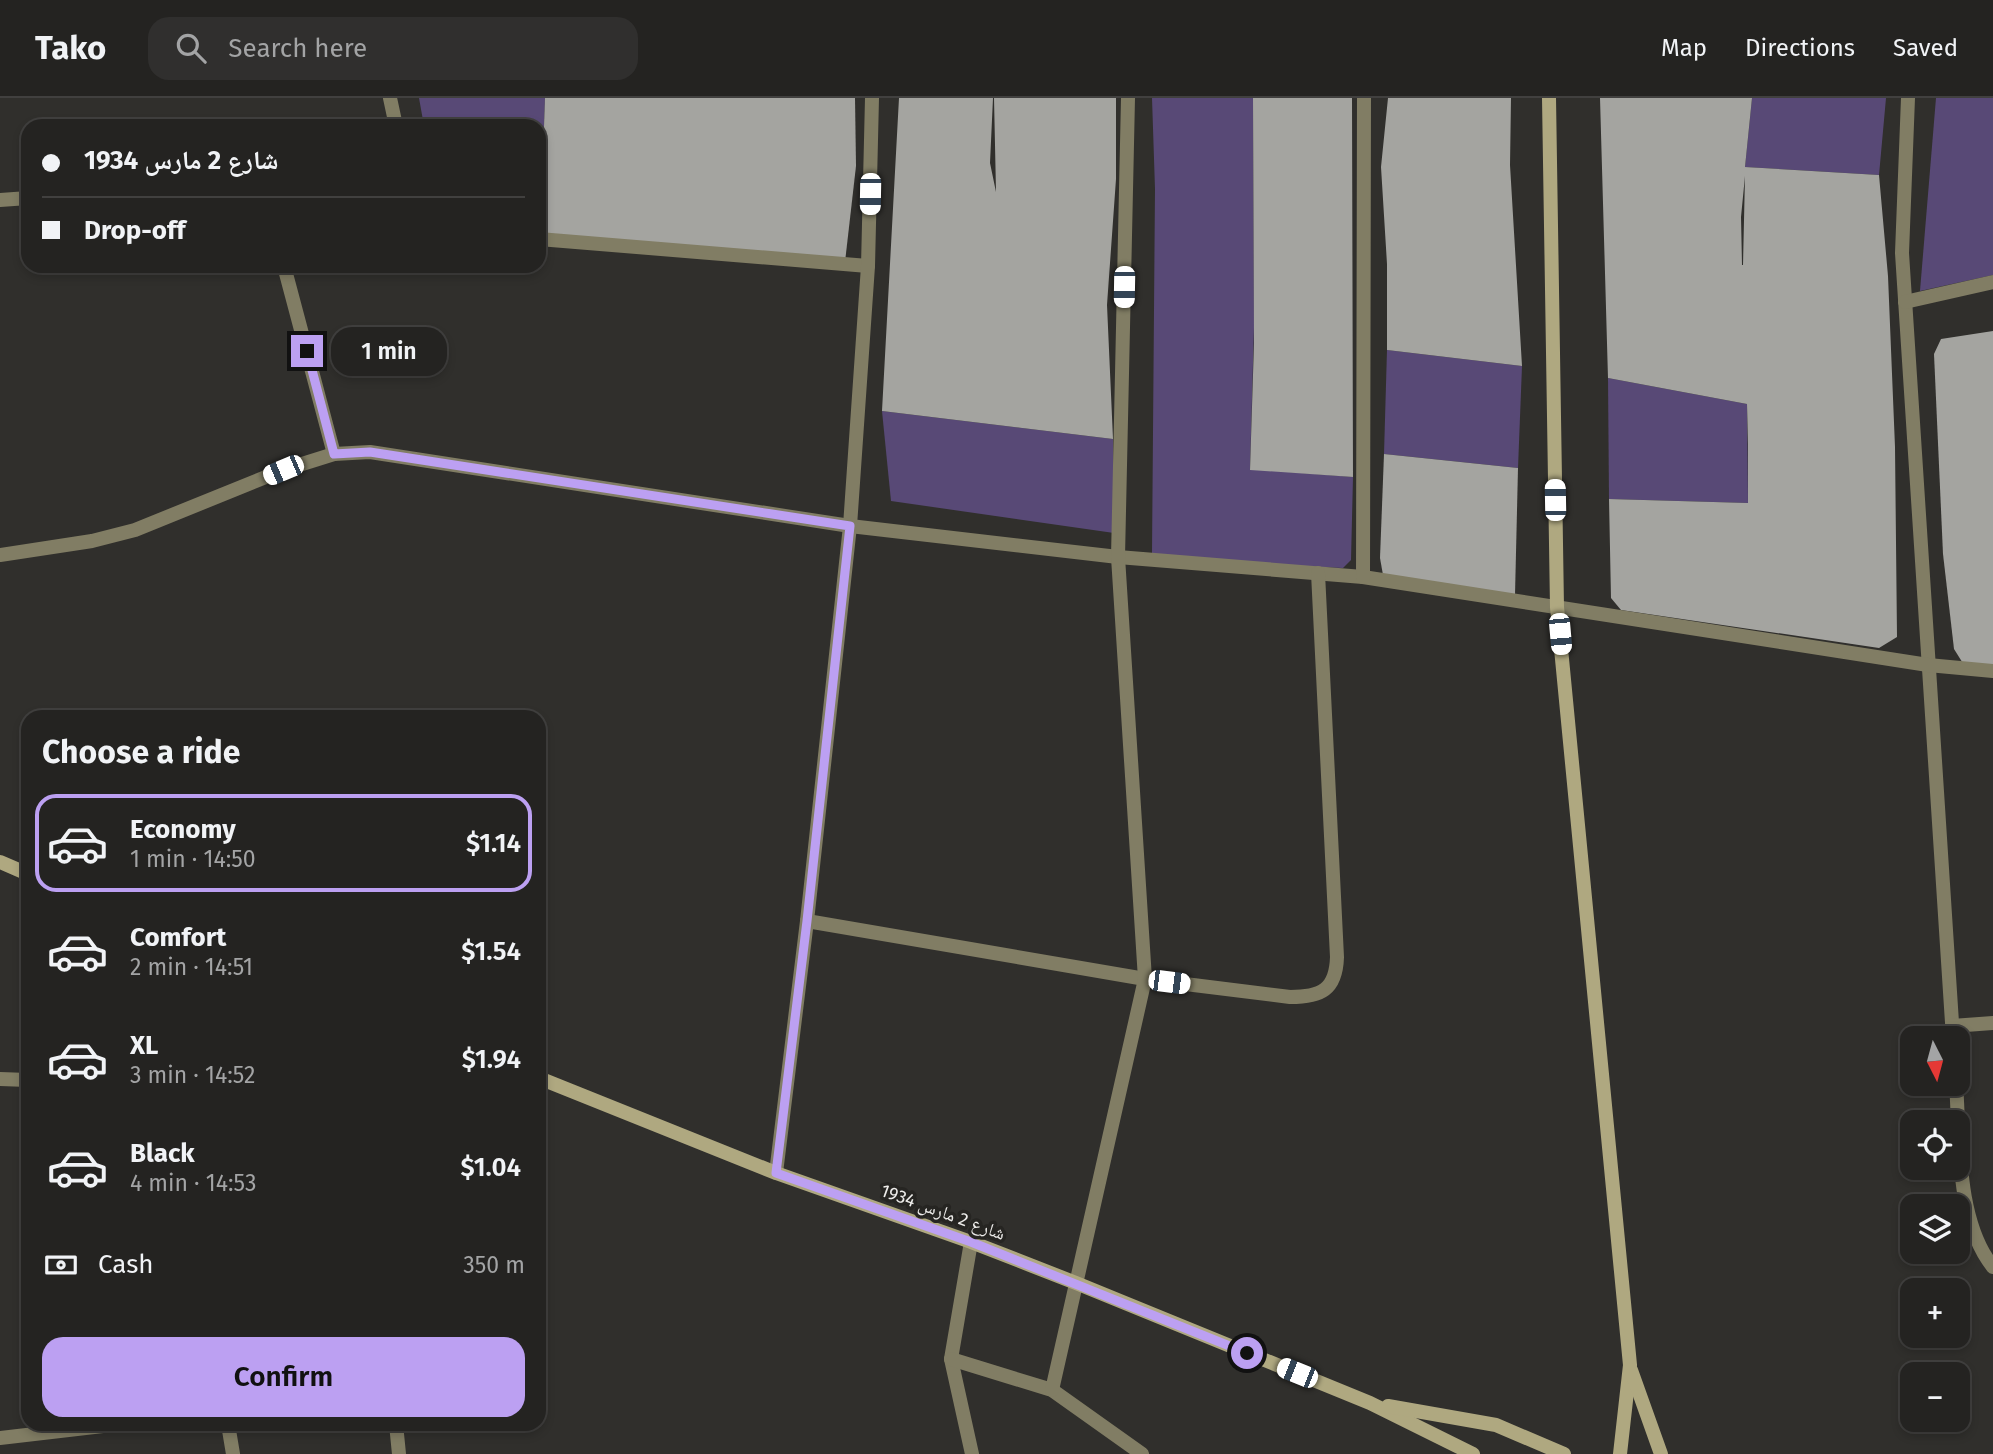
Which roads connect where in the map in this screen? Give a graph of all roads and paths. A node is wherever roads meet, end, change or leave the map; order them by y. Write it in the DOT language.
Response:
graph roads {
  1 [pos="390,98"];
  2 [pos="872,98"];
  3 [pos="1128,98"];
  4 [pos="1364,98"];
  5 [pos="1549,98"];
  6 [pos="1908,98"];
  7 [pos="394,119"];
  8 [pos="21,198"];
  9 [pos="0,200"];
  10 [pos="546,240"];
  11 [pos="868,266"];
  12 [pos="286,273"];
  13 [pos="1993,282"];
  14 [pos="1905,302"];
  15 [pos="334,454"];
  16 [pos="850,526"];
  17 [pos="0,555"];
  18 [pos="1118,557"];
  19 [pos="1318,573"];
  20 [pos="1363,577"];
  21 [pos="1557,607"];
  22 [pos="1928,665"];
  23 [pos="1993,671"];
  24 [pos="0,862"];
  25 [pos="21,871"];
  26 [pos="807,921"];
  27 [pos="1145,979"];
  28 [pos="1993,1023"];
  29 [pos="1953,1026"];
  30 [pos="1970,1028"];
  31 [pos="0,1079"];
  32 [pos="21,1080"];
  33 [pos="546,1082"];
  34 [pos="1957,1096"];
  35 [pos="776,1173"];
  36 [pos="971,1242"];
  37 [pos="1993,1267"];
  38 [pos="1076,1283"];
  39 [pos="951,1359"];
  40 [pos="1630,1365"];
  41 [pos="1052,1390"];
  42 [pos="1370,1403"];
  43 [pos="60,1431"];
  44 [pos="230,1431"];
  45 [pos="397,1431"];
  46 [pos="0,1438"];
  47 [pos="233,1454"];
  48 [pos="399,1454"];
  49 [pos="972,1454"];
  50 [pos="1142,1454"];
  51 [pos="1473,1454"];
  52 [pos="1564,1454"];
  53 [pos="1620,1454"];
  54 [pos="1661,1454"];
  1 -- 7 [label="street"];
  2 -- 11 [label="street"];
  3 -- 18 [label="street"];
  4 -- 20 [label="street"];
  5 -- 21 [label="street"];
  6 -- 14 [label="street"];
  8 -- 9 [label="street"];
  10 -- 11 [label="street"];
  11 -- 16 [label="street"];
  12 -- 15 [label="street"];
  13 -- 14 [label="street"];
  14 -- 22 [label="street"];
  15 -- 16 [label="street"];
  15 -- 17 [label="street"];
  16 -- 18 [label="street"];
  16 -- 26 [label="street"];
  18 -- 19 [label="street"];
  18 -- 27 [label="street"];
  19 -- 20 [label="street"];
  19 -- 27 [label="street"];
  20 -- 21 [label="street"];
  21 -- 22 [label="street"];
  21 -- 40 [label="street"];
  22 -- 23 [label="street"];
  22 -- 29 [label="street"];
  24 -- 25 [label="street"];
  26 -- 27 [label="street"];
  26 -- 35 [label="street"];
  27 -- 38 [label="street"];
  28 -- 30 [label="street"];
  31 -- 32 [label="street"];
  33 -- 35 [label="street, شارع 2 مارس 1934"];
  34 -- 37 [label="street"];
  35 -- 36 [label="street, شارع 2 مارس 1934"];
  36 -- 38 [label="street, شارع 2 مارس 1934"];
  36 -- 39 [label="street"];
  38 -- 41 [label="street"];
  38 -- 42 [label="street, شارع 2 مارس 1934"];
  39 -- 41 [label="street"];
  39 -- 49 [label="street"];
  40 -- 53 [label="street"];
  40 -- 54 [label="street"];
  41 -- 50 [label="street"];
  42 -- 51 [label="street, شارع 2 مارس 1934"];
  42 -- 52 [label="street, شارع 2 مارس 1934"];
  43 -- 46 [label="street"];
  44 -- 47 [label="street"];
  45 -- 48 [label="street"];
}
